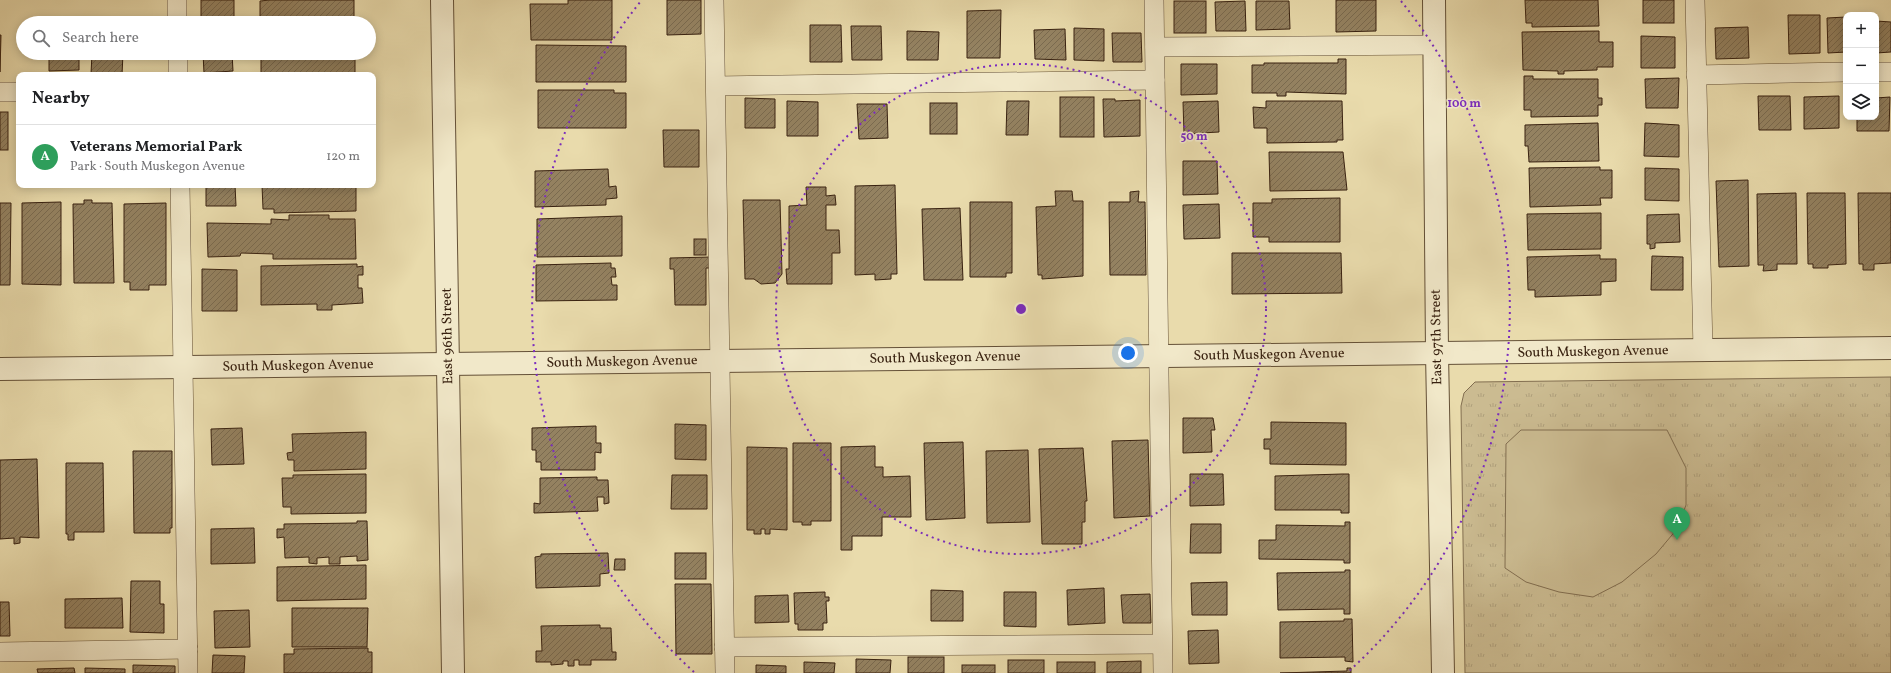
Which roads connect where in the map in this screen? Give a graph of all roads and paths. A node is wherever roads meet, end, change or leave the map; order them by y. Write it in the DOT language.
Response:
graph roads {
  1 [pos="177,0"];
  2 [pos="442,0"];
  3 [pos="714,0"];
  4 [pos="1154,0"];
  5 [pos="1434,0"];
  6 [pos="1695,0"];
  7 [pos="177,16"];
  8 [pos="1434,45"];
  9 [pos="1155,47"];
  10 [pos="178,60"];
  11 [pos="178,72"];
  12 [pos="1843,72"];
  13 [pos="1879,72"];
  14 [pos="1891,72"];
  15 [pos="1696,75"];
  16 [pos="1155,80"];
  17 [pos="716,86"];
  18 [pos="0,92"];
  19 [pos="16,92"];
  20 [pos="180,188"];
  21 [pos="1891,348"];
  22 [pos="1703,350"];
  23 [pos="1437,353"];
  24 [pos="1158,356"];
  25 [pos="719,361"];
  26 [pos="448,364"];
  27 [pos="183,367"];
  28 [pos="0,369"];
  29 [pos="1162,644"];
  30 [pos="724,647"];
  31 [pos="188,649"];
  32 [pos="0,652"];
  33 [pos="188,673"];
  34 [pos="453,673"];
  35 [pos="725,673"];
  36 [pos="1163,673"];
  37 [pos="1443,673"];
  1 -- 7 [label="lane"];
  2 -- 26 [label="street, East 96th Street"];
  3 -- 17 [label="lane"];
  4 -- 9 [label="lane"];
  5 -- 8 [label="street, East 97th Street"];
  6 -- 15 [label="lane"];
  8 -- 9 [label="lane"];
  8 -- 23 [label="street, East 97th Street"];
  9 -- 16 [label="lane"];
  10 -- 11 [label="lane"];
  12 -- 15 [label="lane"];
  13 -- 14 [label="lane"];
  15 -- 22 [label="lane"];
  16 -- 17 [label="lane"];
  16 -- 24 [label="lane"];
  17 -- 25 [label="lane"];
  18 -- 19 [label="lane"];
  20 -- 27 [label="lane"];
  21 -- 22 [label="street, South Muskegon Avenue"];
  22 -- 23 [label="street, South Muskegon Avenue"];
  23 -- 24 [label="street, South Muskegon Avenue"];
  23 -- 37 [label="street, East 97th Street"];
  24 -- 25 [label="street, South Muskegon Avenue"];
  24 -- 29 [label="lane"];
  25 -- 26 [label="street, South Muskegon Avenue"];
  25 -- 30 [label="lane"];
  26 -- 27 [label="street, South Muskegon Avenue"];
  26 -- 34 [label="street, East 96th Street"];
  27 -- 28 [label="street, South Muskegon Avenue"];
  27 -- 31 [label="lane"];
  29 -- 30 [label="lane"];
  29 -- 36 [label="lane"];
  30 -- 35 [label="lane"];
  31 -- 32 [label="lane"];
  31 -- 33 [label="lane"];
}
